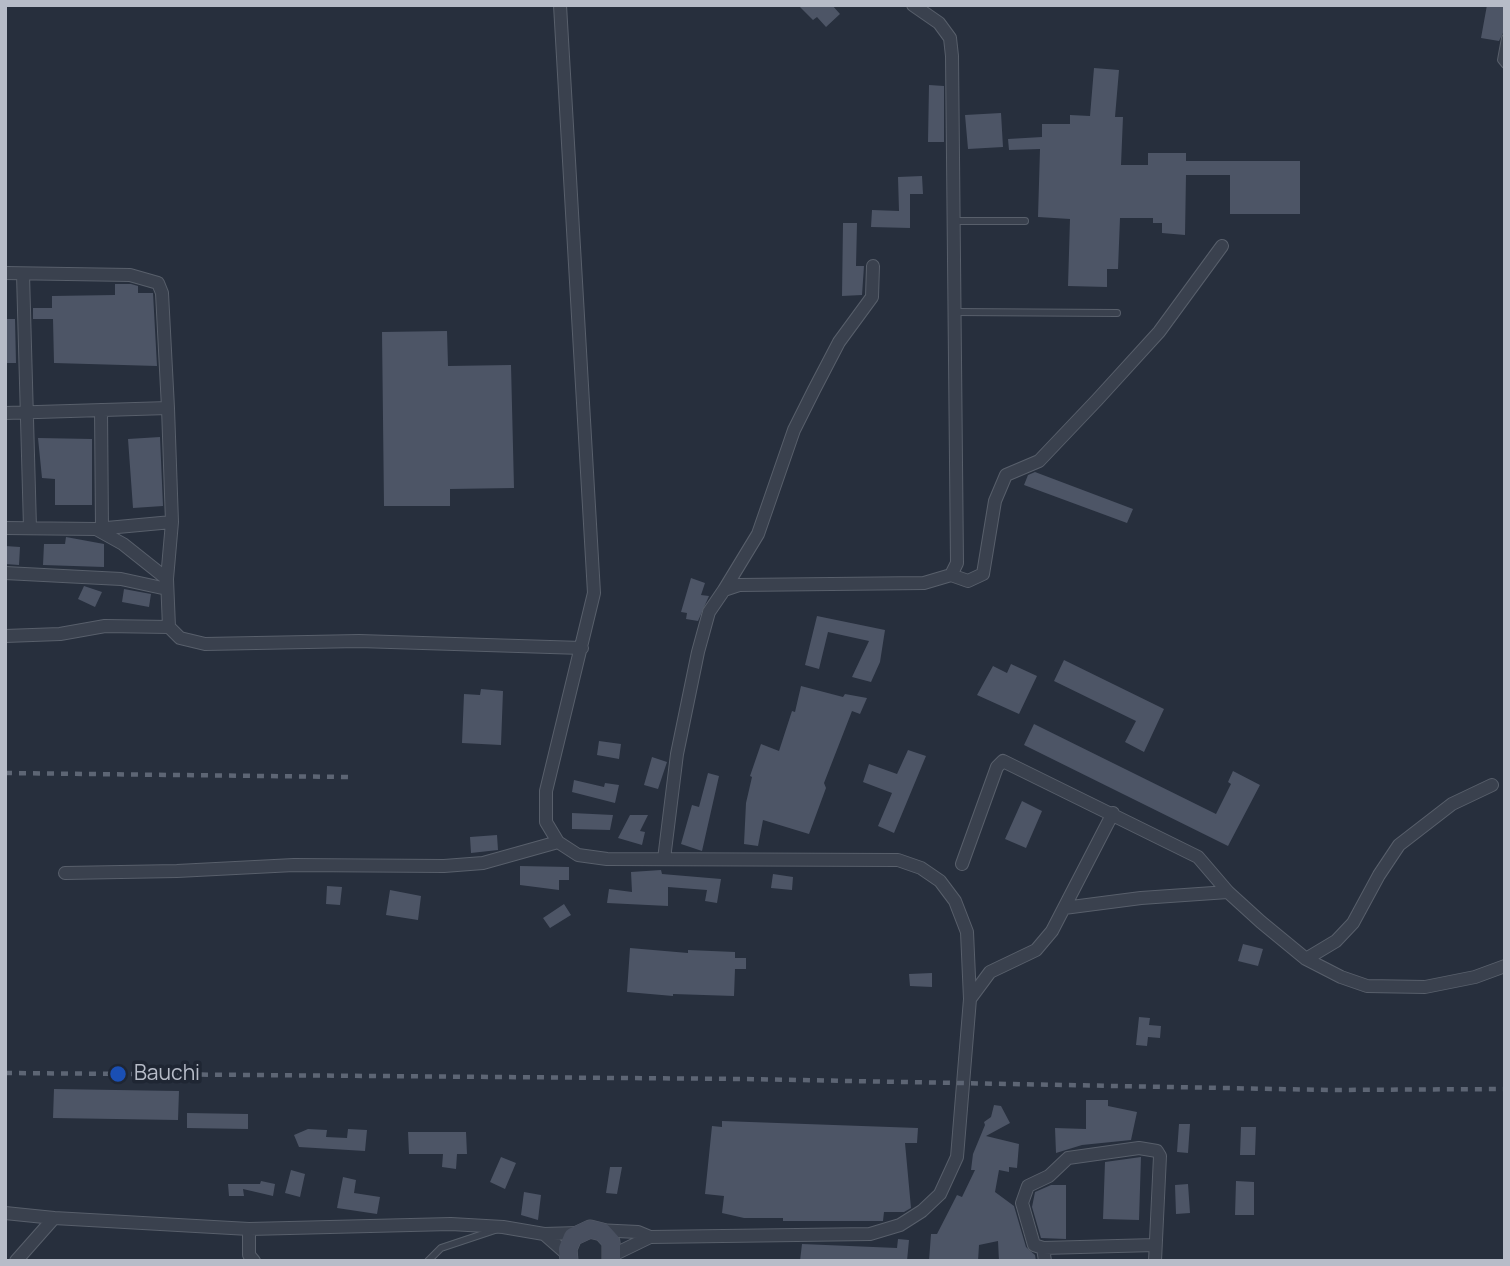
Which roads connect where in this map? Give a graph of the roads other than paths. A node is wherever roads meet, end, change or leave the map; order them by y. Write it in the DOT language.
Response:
graph roads {
  1 [pos="559,5"];
  2 [pos="913,5"];
  3 [pos="1505,38"];
  4 [pos="1505,65"];
  5 [pos="956,221"];
  6 [pos="1025,221"];
  7 [pos="1222,246"];
  8 [pos="873,266"];
  9 [pos="5,273"];
  10 [pos="23,274"];
  11 [pos="954,312"];
  12 [pos="1117,313"];
  13 [pos="169,408"];
  14 [pos="101,410"];
  15 [pos="26,412"];
  16 [pos="5,413"];
  17 [pos="172,522"];
  18 [pos="5,528"];
  19 [pos="30,528"];
  20 [pos="99,529"];
  21 [pos="5,573"];
  22 [pos="951,575"];
  23 [pos="167,584"];
  24 [pos="724,590"];
  25 [pos="169,627"];
  26 [pos="5,636"];
  27 [pos="582,648"];
  28 [pos="1492,785"];
  29 [pos="1112,813"];
  30 [pos="558,842"];
  31 [pos="664,859"];
  32 [pos="962,864"];
  33 [pos="65,873"];
  34 [pos="1228,892"];
  35 [pos="1064,908"];
  36 [pos="1306,960"];
  37 [pos="1505,965"];
  38 [pos="970,999"];
  39 [pos="5,1213"];
  40 [pos="54,1218"];
  41 [pos="503,1227"];
  42 [pos="249,1229"];
  43 [pos="587,1231"];
  44 [pos="544,1234"];
  45 [pos="650,1237"];
  46 [pos="1154,1245"];
  47 [pos="1044,1254"];
  48 [pos="569,1258"];
  49 [pos="614,1259"];
  50 [pos="16,1261"];
  51 [pos="254,1261"];
  52 [pos="428,1261"];
  53 [pos="1155,1261"];
  1 -- 27 [label="street"];
  2 -- 5 [label="street"];
  3 -- 4 [label="lane"];
  5 -- 6 [label="lane"];
  5 -- 11 [label="street"];
  7 -- 22 [label="street"];
  8 -- 24 [label="street"];
  9 -- 10 [label="street"];
  10 -- 13 [label="street"];
  10 -- 15 [label="street"];
  11 -- 12 [label="lane"];
  11 -- 22 [label="street"];
  13 -- 14 [label="street"];
  13 -- 17 [label="street"];
  14 -- 15 [label="street"];
  14 -- 20 [label="street"];
  15 -- 16 [label="street"];
  15 -- 19 [label="street"];
  17 -- 20 [label="street"];
  17 -- 23 [label="street"];
  18 -- 19 [label="street"];
  19 -- 20 [label="street"];
  20 -- 23 [label="street"];
  21 -- 23 [label="street"];
  22 -- 24 [label="street"];
  23 -- 25 [label="street"];
  24 -- 31 [label="street"];
  25 -- 26 [label="street"];
  25 -- 27 [label="street"];
  27 -- 30 [label="street"];
  28 -- 36 [label="street"];
  29 -- 32 [label="street"];
  29 -- 34 [label="street"];
  29 -- 35 [label="street"];
  30 -- 31 [label="street"];
  30 -- 33 [label="street"];
  31 -- 38 [label="street"];
  34 -- 35 [label="street"];
  34 -- 36 [label="street"];
  35 -- 38 [label="street"];
  36 -- 37 [label="street"];
  38 -- 45 [label="street"];
  39 -- 40 [label="street"];
  40 -- 42 [label="street"];
  40 -- 50 [label="street"];
  41 -- 42 [label="street"];
  41 -- 44 [label="street"];
  41 -- 52 [label="lane"];
  42 -- 51 [label="street"];
  43 -- 44 [label="street"];
  43 -- 45 [label="street"];
  43 -- 48 [label="street"];
  43 -- 49 [label="street"];
  44 -- 48 [label="street"];
  45 -- 49 [label="street"];
  46 -- 47 [label="street"];
  46 -- 47 [label="street"];
  46 -- 53 [label="street"];
}
